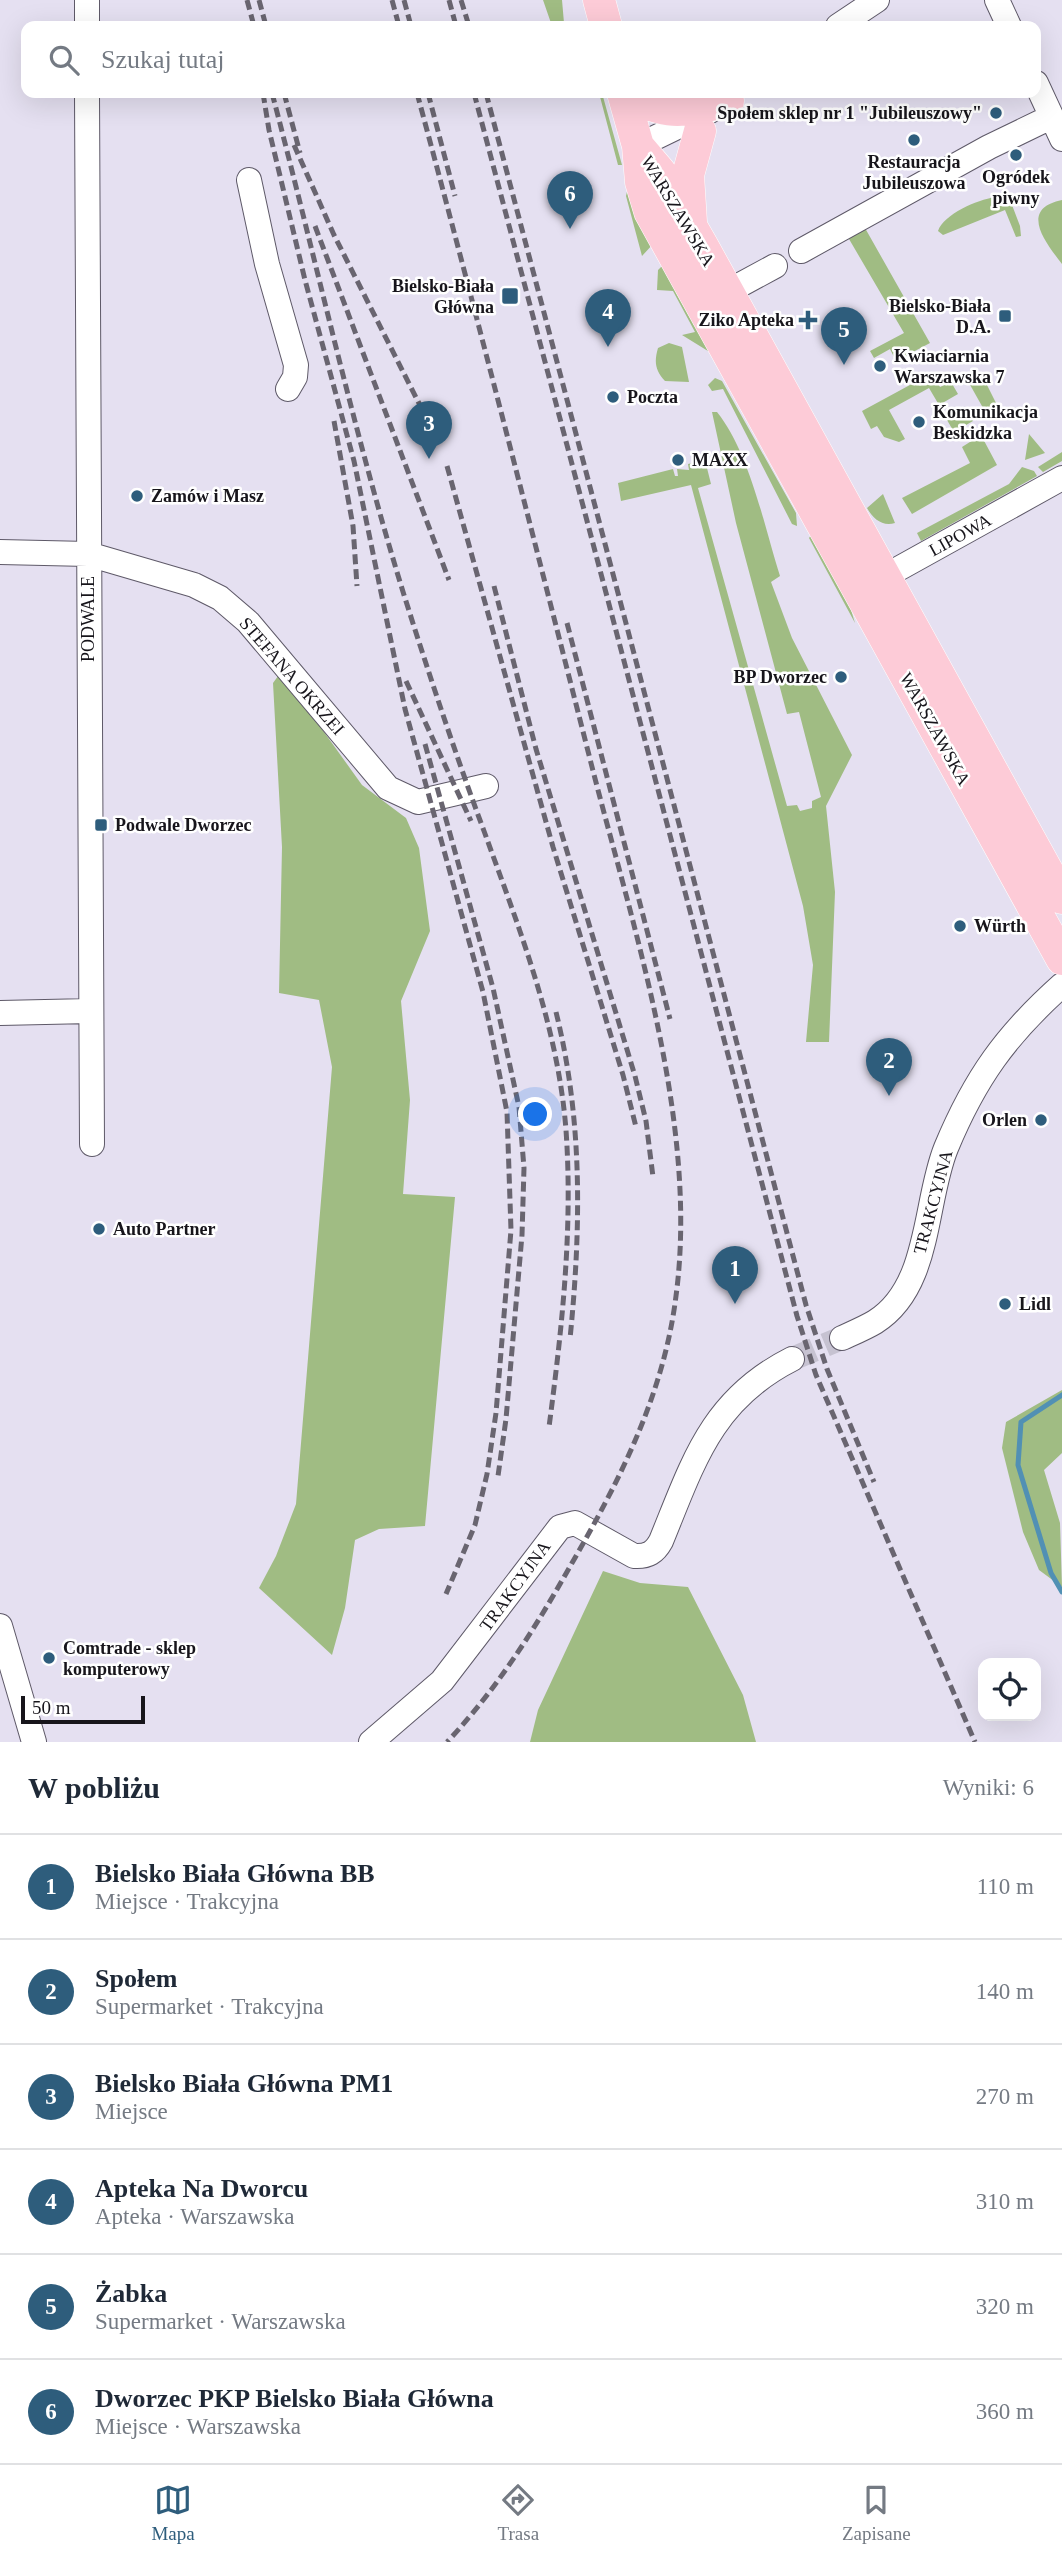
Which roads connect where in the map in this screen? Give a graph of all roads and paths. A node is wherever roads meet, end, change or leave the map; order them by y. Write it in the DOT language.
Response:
graph roads {
  1 [pos="88,0"];
  2 [pos="599,0"];
  3 [pos="877,0"];
  4 [pos="997,0"];
  5 [pos="88,21"];
  6 [pos="605,21"];
  7 [pos="846,21"];
  8 [pos="1007,21"];
  9 [pos="1041,94"];
  10 [pos="87,98"];
  11 [pos="624,98"];
  12 [pos="632,98"];
  13 [pos="730,98"];
  14 [pos="732,98"];
  15 [pos="733,98"];
  16 [pos="1057,128"];
  17 [pos="699,131"];
  18 [pos="638,146"];
  19 [pos="248,180"];
  20 [pos="692,230"];
  21 [pos="801,251"];
  22 [pos="775,266"];
  23 [pos="727,292"];
  24 [pos="288,389"];
  25 [pos="1062,478"];
  26 [pos="0,552"];
  27 [pos="88,554"];
  28 [pos="871,584"];
  29 [pos="486,786"];
  30 [pos="1062,898"];
  31 [pos="1062,959"];
  32 [pos="1062,985"];
  33 [pos="90,1011"];
  34 [pos="0,1013"];
  35 [pos="92,1144"];
  36 [pos="842,1338"];
  37 [pos="792,1359"];
  38 [pos="0,1626"];
  39 [pos="34,1742"];
  40 [pos="371,1742"];
  1 -- 5 [label="street"];
  2 -- 6 [label="main road"];
  3 -- 7 [label="street"];
  4 -- 8 [label="street"];
  9 -- 16 [label="street"];
  10 -- 27 [label="street, PODWALE"];
  11 -- 18 [label="main road"];
  12 -- 13 [label="main road"];
  14 -- 18 [label="street"];
  15 -- 17 [label="street"];
  16 -- 21 [label="street"];
  17 -- 18 [label="street"];
  17 -- 20 [label="main road"];
  18 -- 20 [label="main road, WARSZAWSKA"];
  18 -- 28 [label="main road, WARSZAWSKA"];
  19 -- 24 [label="street"];
  20 -- 23 [label="main road, WARSZAWSKA"];
  22 -- 23 [label="street"];
  23 -- 28 [label="main road, WARSZAWSKA"];
  25 -- 28 [label="street, LIPOWA"];
  26 -- 27 [label="street, STEFANA OKRZEI"];
  27 -- 29 [label="street, STEFANA OKRZEI"];
  27 -- 33 [label="street, PODWALE"];
  28 -- 30 [label="main road, WARSZAWSKA"];
  28 -- 31 [label="main road, WARSZAWSKA"];
  32 -- 36 [label="street, TRAKCYJNA"];
  33 -- 34 [label="street"];
  33 -- 35 [label="street, PODWALE"];
  37 -- 40 [label="street, TRAKCYJNA"];
  38 -- 39 [label="street"];
}
